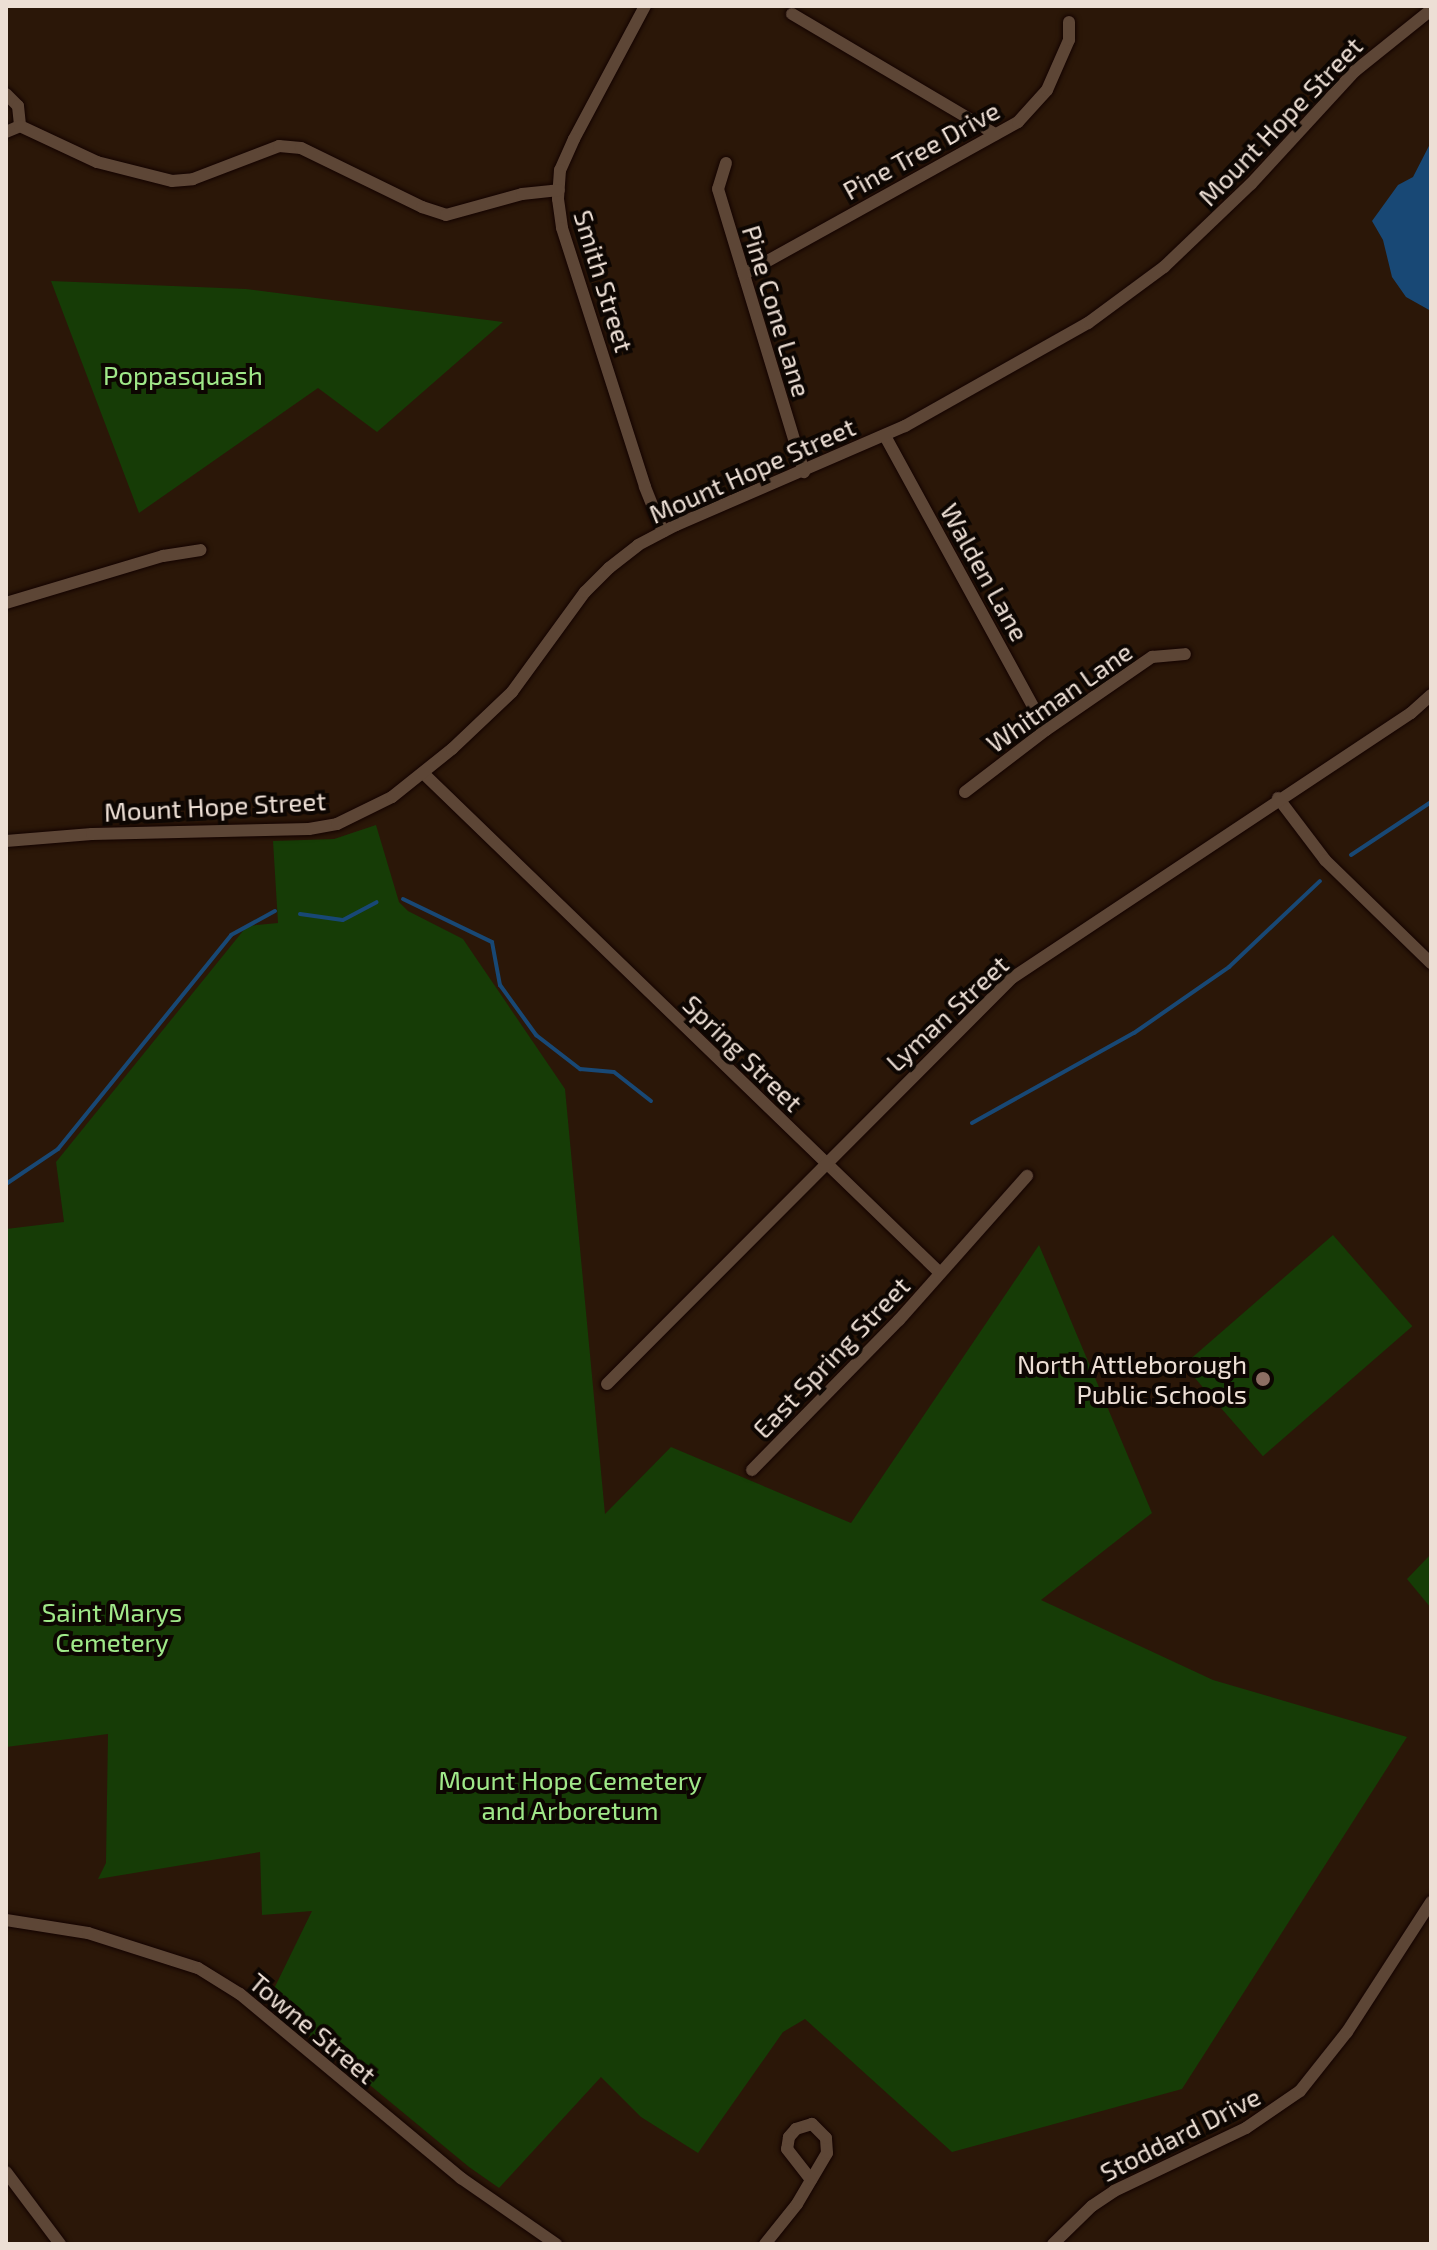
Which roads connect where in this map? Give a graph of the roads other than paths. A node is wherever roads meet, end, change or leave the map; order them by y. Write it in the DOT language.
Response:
graph roads {
  1 [pos="645,6"];
  2 [pos="1431,10"];
  3 [pos="792,14"];
  4 [pos="1069,22"];
  5 [pos="6,94"];
  6 [pos="20,126"];
  7 [pos="6,132"];
  8 [pos="995,134"];
  9 [pos="726,163"];
  10 [pos="559,190"];
  11 [pos="744,274"];
  12 [pos="885,436"];
  13 [pos="804,472"];
  14 [pos="663,532"];
  15 [pos="201,550"];
  16 [pos="6,603"];
  17 [pos="1185,654"];
  18 [pos="1431,695"];
  19 [pos="1046,730"];
  20 [pos="423,773"];
  21 [pos="965,792"];
  22 [pos="1278,798"];
  23 [pos="6,841"];
  24 [pos="1431,963"];
  25 [pos="824,1162"];
  26 [pos="1027,1176"];
  27 [pos="940,1273"];
  28 [pos="607,1384"];
  29 [pos="752,1470"];
  30 [pos="1431,1902"];
  31 [pos="6,1920"];
  32 [pos="6,2172"];
  33 [pos="811,2180"];
  34 [pos="60,2244"];
  35 [pos="556,2244"];
  36 [pos="765,2244"];
  37 [pos="1053,2244"];
  1 -- 10 [label="street, Smith Street"];
  2 -- 12 [label="street, Mount Hope Street"];
  3 -- 8 [label="street"];
  4 -- 8 [label="street, Pine Tree Drive"];
  5 -- 6 [label="street"];
  6 -- 7 [label="street"];
  6 -- 10 [label="street"];
  8 -- 11 [label="street, Pine Tree Drive"];
  9 -- 11 [label="street, Pine Cone Lane"];
  10 -- 14 [label="street, Smith Street"];
  11 -- 13 [label="street, Pine Cone Lane"];
  12 -- 13 [label="street, Mount Hope Street"];
  12 -- 19 [label="street, Walden Lane"];
  13 -- 14 [label="street, Mount Hope Street"];
  14 -- 20 [label="street, Mount Hope Street"];
  15 -- 16 [label="street"];
  17 -- 19 [label="street, Whitman Lane"];
  18 -- 22 [label="street, Lyman Street"];
  19 -- 21 [label="street, Whitman Lane"];
  20 -- 23 [label="street, Mount Hope Street"];
  20 -- 25 [label="street, Spring Street"];
  22 -- 24 [label="street"];
  22 -- 25 [label="street, Lyman Street"];
  25 -- 27 [label="street, Spring Street"];
  25 -- 28 [label="street, Lyman Street"];
  26 -- 27 [label="street"];
  27 -- 29 [label="street, East Spring Street"];
  30 -- 37 [label="street, Stoddard Drive"];
  31 -- 35 [label="street, Towne Street"];
  32 -- 34 [label="street"];
  33 -- 36 [label="street"];
}
